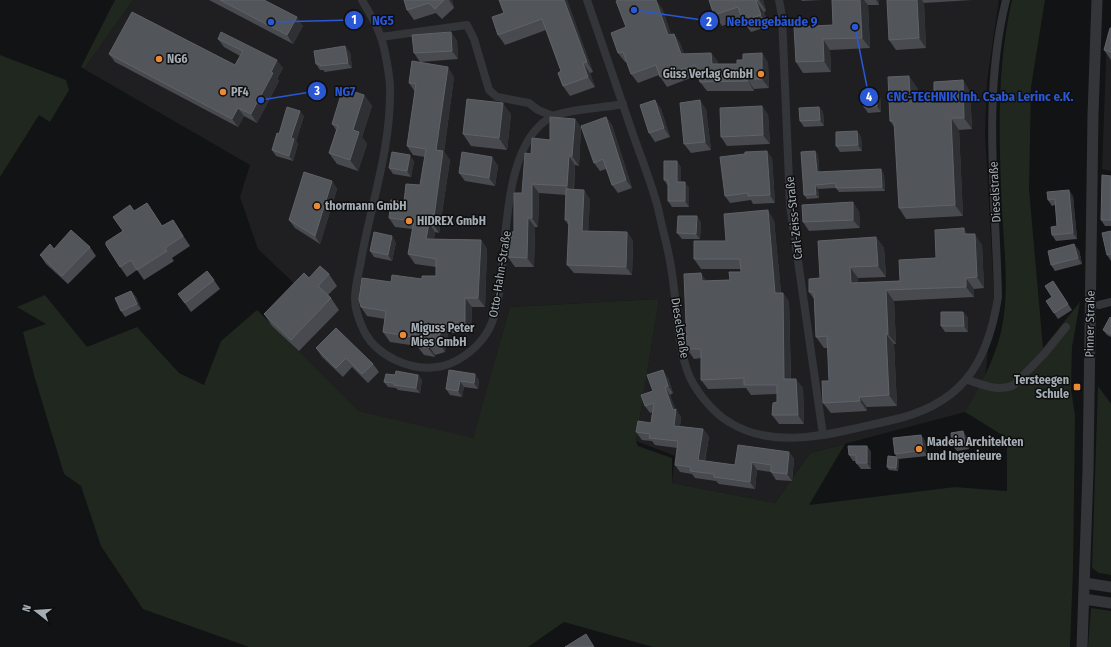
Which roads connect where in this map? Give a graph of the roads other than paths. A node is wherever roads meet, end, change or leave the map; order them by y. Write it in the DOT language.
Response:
graph roads {
  1 [pos="362,0"];
  2 [pos="586,0"];
  3 [pos="779,0"];
  4 [pos="1006,0"];
  5 [pos="1097,0"];
  6 [pos="381,36"];
  7 [pos="623,104"];
  8 [pos="553,116"];
  9 [pos="1111,302"];
  10 [pos="1099,305"];
  11 [pos="1066,327"];
  12 [pos="968,380"];
  13 [pos="823,435"];
  14 [pos="1085,583"];
  15 [pos="1111,588"];
  16 [pos="1084,599"];
  17 [pos="1111,604"];
  18 [pos="1082,647"];
  1 -- 6 [label="street"];
  2 -- 7 [label="street, Dieselstraße"];
  3 -- 13 [label="street, Carl-Zeiss-Straße"];
  4 -- 12 [label="street, Dieselstraße"];
  5 -- 14 [label="street, Pinner Straße"];
  6 -- 8 [label="street"];
  6 -- 8 [label="street, Otto-Hahn-Straße"];
  7 -- 8 [label="street, Otto-Hahn-Straße"];
  7 -- 13 [label="street, Dieselstraße"];
  9 -- 10 [label="street"];
  11 -- 12 [label="street"];
  12 -- 13 [label="street, Dieselstraße"];
  14 -- 15 [label="street"];
  14 -- 16 [label="street, Pinner Straße"];
  16 -- 17 [label="street"];
  16 -- 18 [label="street, Pinner Straße"];
}
